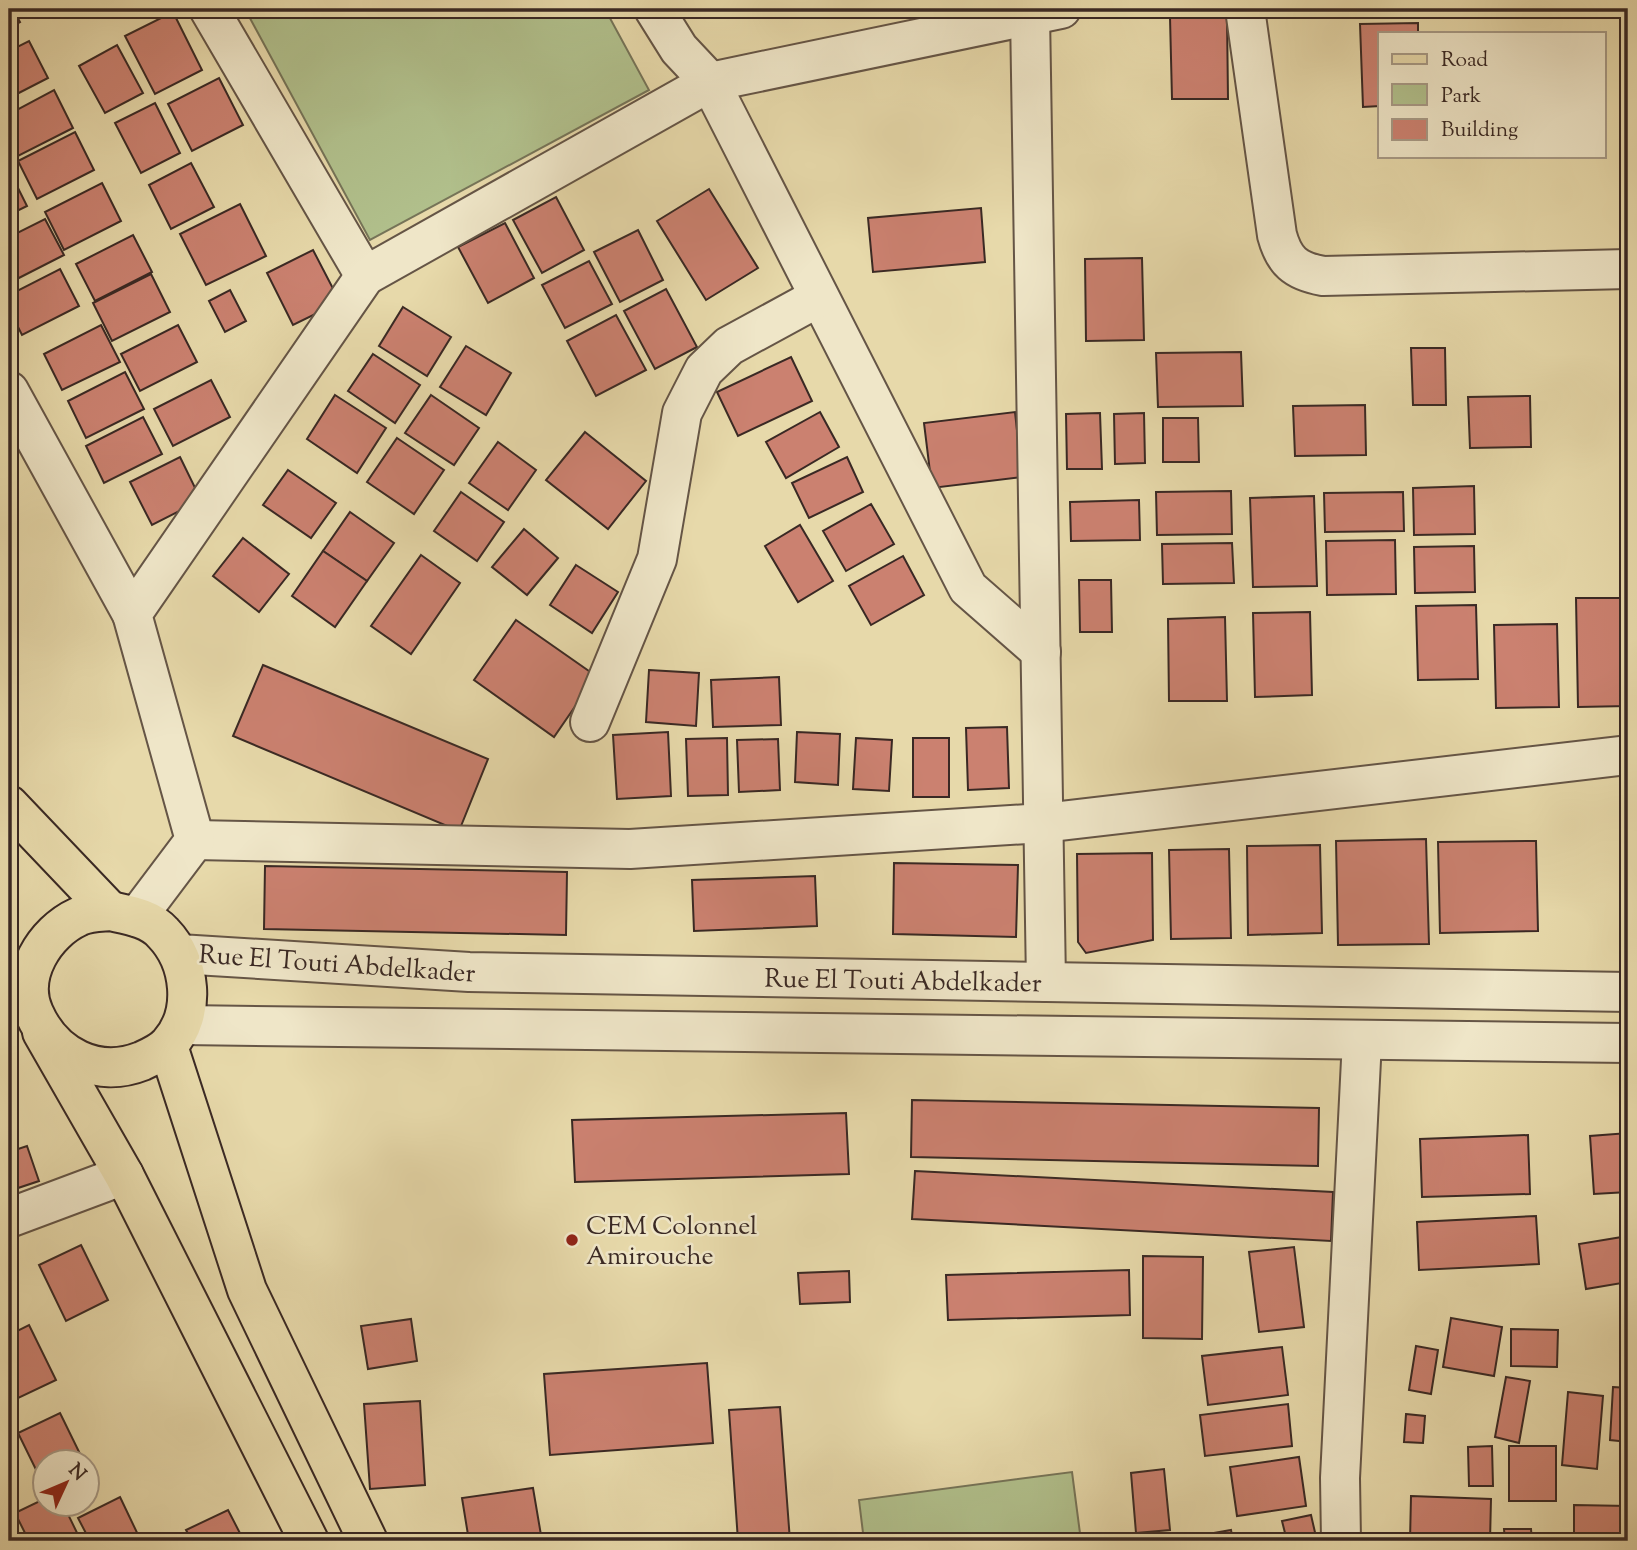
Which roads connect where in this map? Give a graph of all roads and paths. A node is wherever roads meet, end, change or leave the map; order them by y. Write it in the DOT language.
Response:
graph roads {
  1 [pos="209,9"];
  2 [pos="654,9"];
  3 [pos="1245,9"];
  4 [pos="1045,11"];
  5 [pos="710,82"];
  6 [pos="1628,269"];
  7 [pos="365,276"];
  8 [pos="819,297"];
  9 [pos="9,391"];
  10 [pos="132,614"];
  11 [pos="1041,652"];
  12 [pos="590,722"];
  13 [pos="1628,755"];
  14 [pos="9,804"];
  15 [pos="1043,823"];
  16 [pos="195,839"];
  17 [pos="123,914"];
  18 [pos="9,943"];
  19 [pos="179,954"];
  20 [pos="1046,982"];
  21 [pos="1628,992"];
  22 [pos="28,1009"];
  23 [pos="176,1035"];
  24 [pos="1362,1040"];
  25 [pos="1628,1043"];
  26 [pos="124,1175"];
  27 [pos="9,1218"];
  28 [pos="309,1541"];
  29 [pos="368,1541"];
  30 [pos="1341,1541"];
  1 -- 7 [label="street"];
  2 -- 5 [label="street"];
  3 -- 6 [label="street"];
  4 -- 5 [label="street"];
  4 -- 11 [label="street"];
  5 -- 7 [label="street"];
  5 -- 8 [label="street"];
  7 -- 10 [label="street"];
  8 -- 11 [label="street"];
  8 -- 12 [label="street"];
  9 -- 10 [label="street"];
  10 -- 16 [label="street"];
  11 -- 15 [label="street"];
  13 -- 15 [label="street"];
  14 -- 17 [label="main road"];
  15 -- 16 [label="street"];
  15 -- 20 [label="street"];
  16 -- 17 [label="street"];
  17 -- 19 [label="main road"];
  17 -- 22 [label="main road"];
  18 -- 22 [label="main road"];
  19 -- 20 [label="street, Rue El Touti Abdelkader"];
  19 -- 23 [label="main road"];
  20 -- 21 [label="street, Rue El Touti Abdelkader"];
  22 -- 23 [label="main road"];
  22 -- 26 [label="main road"];
  23 -- 24 [label="street, Rue El Touti Abdelkader"];
  23 -- 29 [label="main road"];
  24 -- 25 [label="street, Rue El Touti Abdelkader"];
  24 -- 30 [label="street"];
  26 -- 27 [label="street"];
  26 -- 28 [label="main road"];
}
